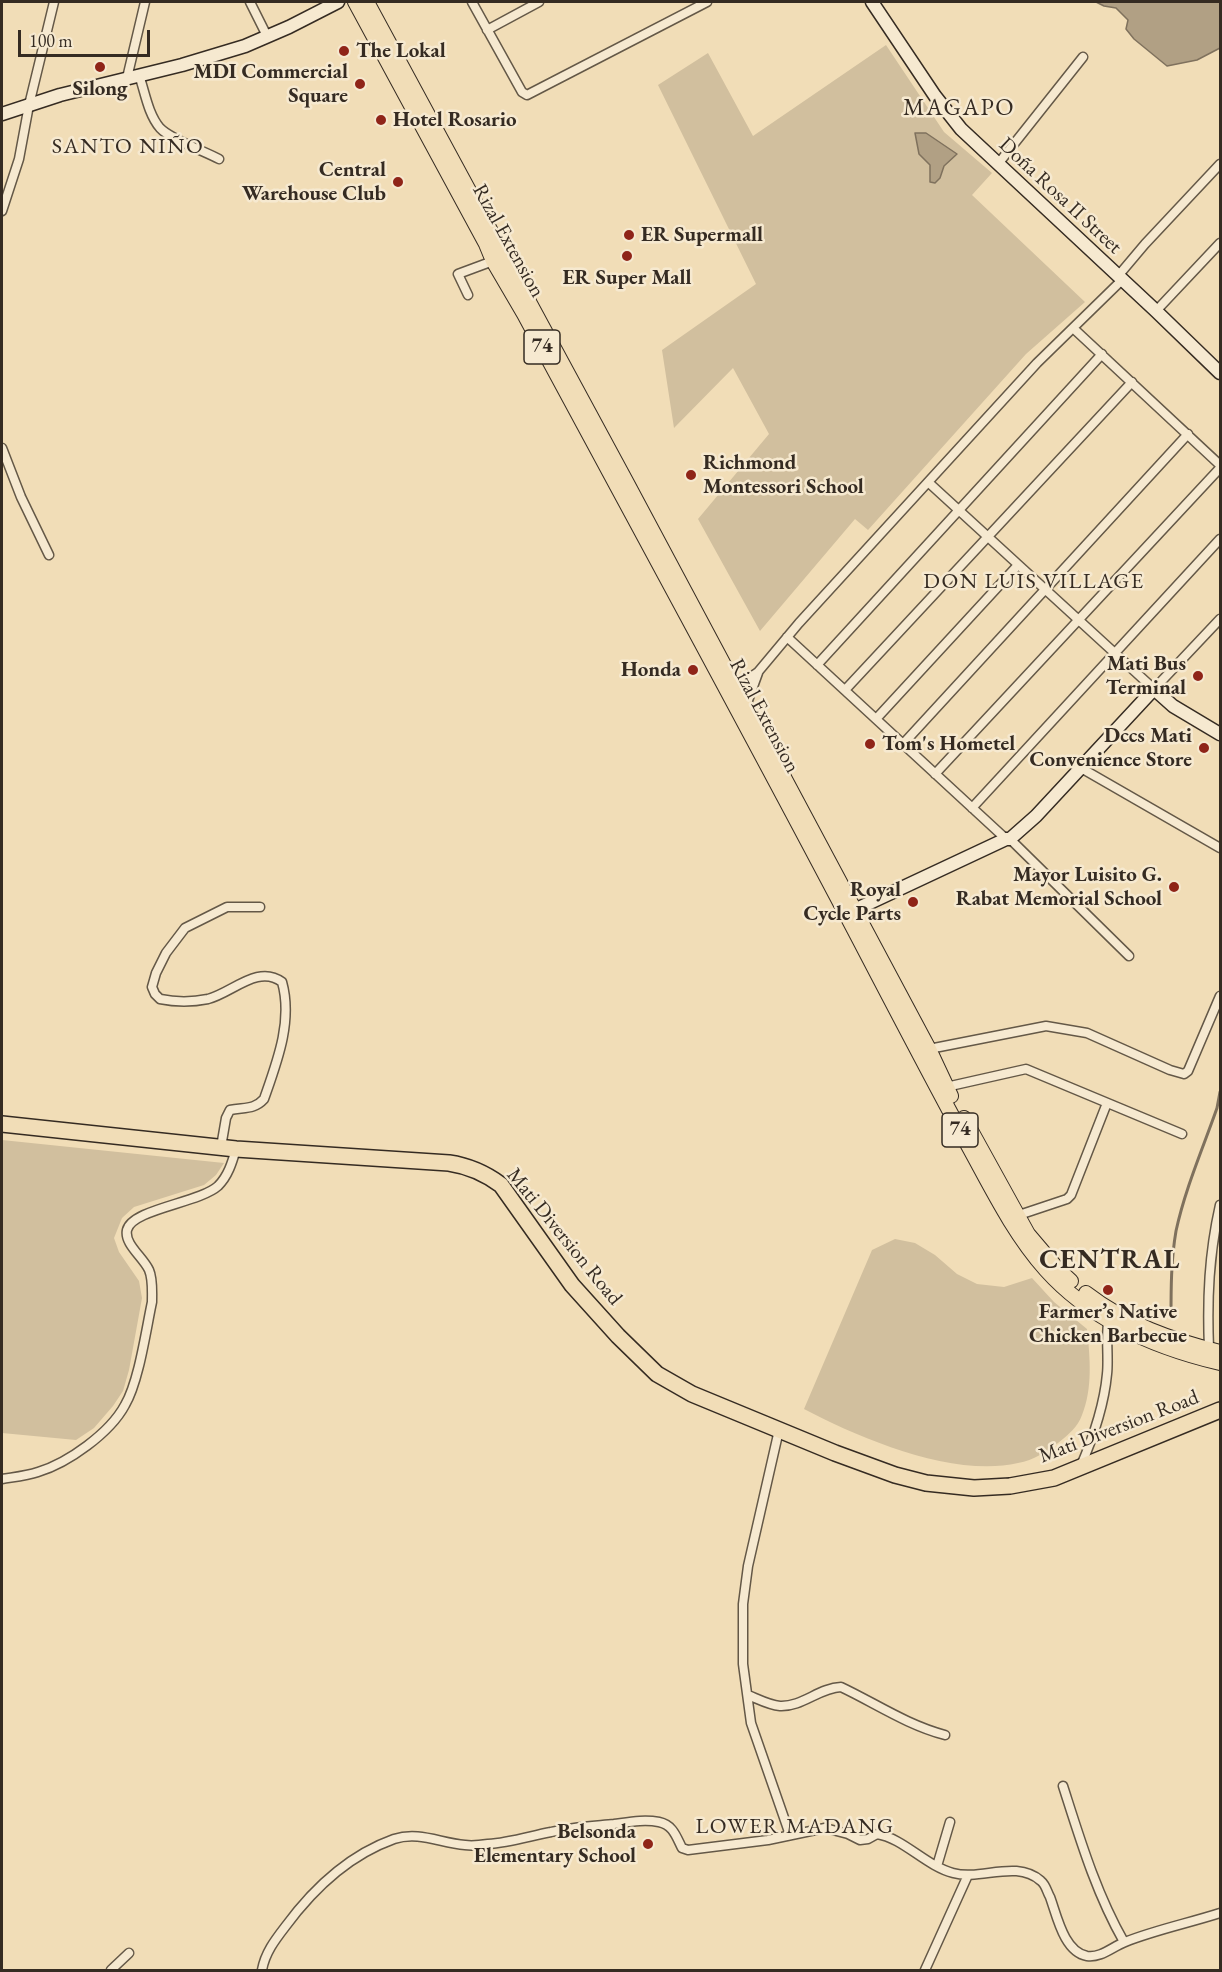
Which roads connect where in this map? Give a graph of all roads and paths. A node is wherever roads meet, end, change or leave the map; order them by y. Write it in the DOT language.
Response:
graph roads {
  1 [pos="54,2"];
  2 [pos="145,2"];
  3 [pos="250,2"];
  4 [pos="338,2"];
  5 [pos="355,2"];
  6 [pos="367,2"];
  7 [pos="472,2"];
  8 [pos="539,2"];
  9 [pos="707,2"];
  10 [pos="872,2"];
  11 [pos="487,30"];
  12 [pos="267,36"];
  13 [pos="1083,57"];
  14 [pos="133,76"];
  15 [pos="29,105"];
  16 [pos="2,114"];
  17 [pos="219,159"];
  18 [pos="998,164"];
  19 [pos="1221,164"];
  20 [pos="2,211"];
  21 [pos="1221,243"];
  22 [pos="493,261"];
  23 [pos="1120,278"];
  24 [pos="468,295"];
  25 [pos="1156,311"];
  26 [pos="1073,328"];
  27 [pos="1102,354"];
  28 [pos="1221,373"];
  29 [pos="1132,382"];
  30 [pos="1188,434"];
  31 [pos="2,448"];
  32 [pos="1221,466"];
  33 [pos="928,482"];
  34 [pos="959,510"];
  35 [pos="989,537"];
  36 [pos="1221,539"];
  37 [pos="49,555"];
  38 [pos="1018,565"];
  39 [pos="1046,590"];
  40 [pos="1221,619"];
  41 [pos="1079,620"];
  42 [pos="787,637"];
  43 [pos="1115,654"];
  44 [pos="817,665"];
  45 [pos="758,672"];
  46 [pos="1154,689"];
  47 [pos="732,690"];
  48 [pos="845,690"];
  49 [pos="742,708"];
  50 [pos="876,719"];
  51 [pos="1221,734"];
  52 [pos="903,744"];
  53 [pos="1081,768"];
  54 [pos="935,774"];
  55 [pos="972,808"];
  56 [pos="1008,839"];
  57 [pos="1221,848"];
  58 [pos="260,907"];
  59 [pos="850,912"];
  60 [pos="1129,956"];
  61 [pos="1221,996"];
  62 [pos="929,1049"];
  63 [pos="946,1087"];
  64 [pos="1107,1103"];
  65 [pos="2,1124"];
  66 [pos="1182,1134"];
  67 [pos="228,1148"];
  68 [pos="1221,1205"];
  69 [pos="1013,1217"];
  70 [pos="1210,1260"];
  71 [pos="1221,1261"];
  72 [pos="1110,1316"];
  73 [pos="1215,1350"];
  74 [pos="1221,1363"];
  75 [pos="1221,1410"];
  76 [pos="779,1430"];
  77 [pos="1080,1468"];
  78 [pos="2,1479"];
  79 [pos="748,1695"];
  80 [pos="945,1735"];
  81 [pos="1063,1786"];
  82 [pos="950,1822"];
  83 [pos="790,1835"];
  84 [pos="937,1866"];
  85 [pos="968,1875"];
  86 [pos="1221,1914"];
  87 [pos="1124,1942"];
  88 [pos="129,1953"];
  89 [pos="927,1968"];
  90 [pos="111,1971"];
  91 [pos="262,1971"];
  1 -- 15 [label="street"];
  2 -- 14 [label="street"];
  3 -- 12 [label="street"];
  4 -- 12 [label="street"];
  5 -- 22 [label="main road, Rizal Extension / 74"];
  6 -- 47 [label="main road, Rizal Extension / 74"];
  7 -- 11 [label="street"];
  8 -- 11 [label="street"];
  9 -- 11 [label="street"];
  10 -- 18 [label="street, Doña Rosa II Street"];
  12 -- 14 [label="street"];
  13 -- 18 [label="street"];
  14 -- 15 [label="street"];
  14 -- 17 [label="street"];
  15 -- 16 [label="street"];
  15 -- 20 [label="street"];
  18 -- 23 [label="street, Doña Rosa II Street"];
  19 -- 23 [label="street"];
  21 -- 25 [label="street"];
  22 -- 24 [label="street"];
  22 -- 47 [label="main road, Rizal Extension / 74"];
  23 -- 25 [label="street, Doña Rosa II Street"];
  23 -- 26 [label="street"];
  25 -- 28 [label="street, Doña Rosa II Street"];
  26 -- 27 [label="street"];
  26 -- 33 [label="street"];
  27 -- 29 [label="street"];
  27 -- 34 [label="street"];
  29 -- 30 [label="street"];
  29 -- 35 [label="street"];
  30 -- 32 [label="street"];
  30 -- 39 [label="street"];
  31 -- 37 [label="street"];
  32 -- 41 [label="street"];
  33 -- 34 [label="street"];
  33 -- 42 [label="street"];
  34 -- 35 [label="street"];
  34 -- 44 [label="street"];
  35 -- 38 [label="street"];
  35 -- 48 [label="street"];
  36 -- 43 [label="street"];
  38 -- 39 [label="street"];
  38 -- 50 [label="street"];
  39 -- 41 [label="street"];
  39 -- 52 [label="street"];
  40 -- 46 [label="street"];
  41 -- 43 [label="street"];
  41 -- 54 [label="street"];
  42 -- 44 [label="street"];
  42 -- 45 [label="street"];
  43 -- 46 [label="street"];
  43 -- 55 [label="street"];
  44 -- 48 [label="street"];
  45 -- 47 [label="street"];
  45 -- 49 [label="street"];
  46 -- 51 [label="street"];
  46 -- 53 [label="street"];
  47 -- 49 [label="main road, Rizal Extension / 74"];
  48 -- 50 [label="street"];
  49 -- 59 [label="main road, Rizal Extension / 74"];
  50 -- 52 [label="street"];
  52 -- 54 [label="street"];
  53 -- 56 [label="street"];
  53 -- 57 [label="street"];
  54 -- 55 [label="street"];
  55 -- 56 [label="street"];
  56 -- 59 [label="street"];
  56 -- 60 [label="street"];
  58 -- 67 [label="street"];
  59 -- 62 [label="main road, Rizal Extension / 74"];
  59 -- 69 [label="main road, Rizal Extension / 74"];
  61 -- 62 [label="street"];
  62 -- 63 [label="main road, Rizal Extension / 74"];
  63 -- 64 [label="street"];
  63 -- 69 [label="main road, Rizal Extension / 74"];
  64 -- 66 [label="street"];
  64 -- 69 [label="street"];
  65 -- 67 [label="highway, Mati Diversion Road"];
  67 -- 76 [label="highway, Mati Diversion Road"];
  67 -- 78 [label="street"];
  68 -- 70 [label="street"];
  69 -- 72 [label="main road, Rizal Extension / 74"];
  70 -- 71 [label="street"];
  70 -- 73 [label="street"];
  72 -- 73 [label="main road, Rizal Extension / 74"];
  72 -- 74 [label="main road, Rizal Extension / 74"];
  72 -- 77 [label="street"];
  75 -- 77 [label="highway, Mati Diversion Road"];
  76 -- 77 [label="highway, Mati Diversion Road"];
  76 -- 79 [label="street"];
  79 -- 80 [label="street"];
  79 -- 83 [label="street"];
  81 -- 87 [label="street"];
  82 -- 84 [label="street"];
  83 -- 84 [label="street"];
  83 -- 91 [label="street"];
  84 -- 85 [label="street"];
  85 -- 87 [label="street"];
  85 -- 89 [label="street"];
  86 -- 87 [label="street"];
  88 -- 90 [label="street"];
}
